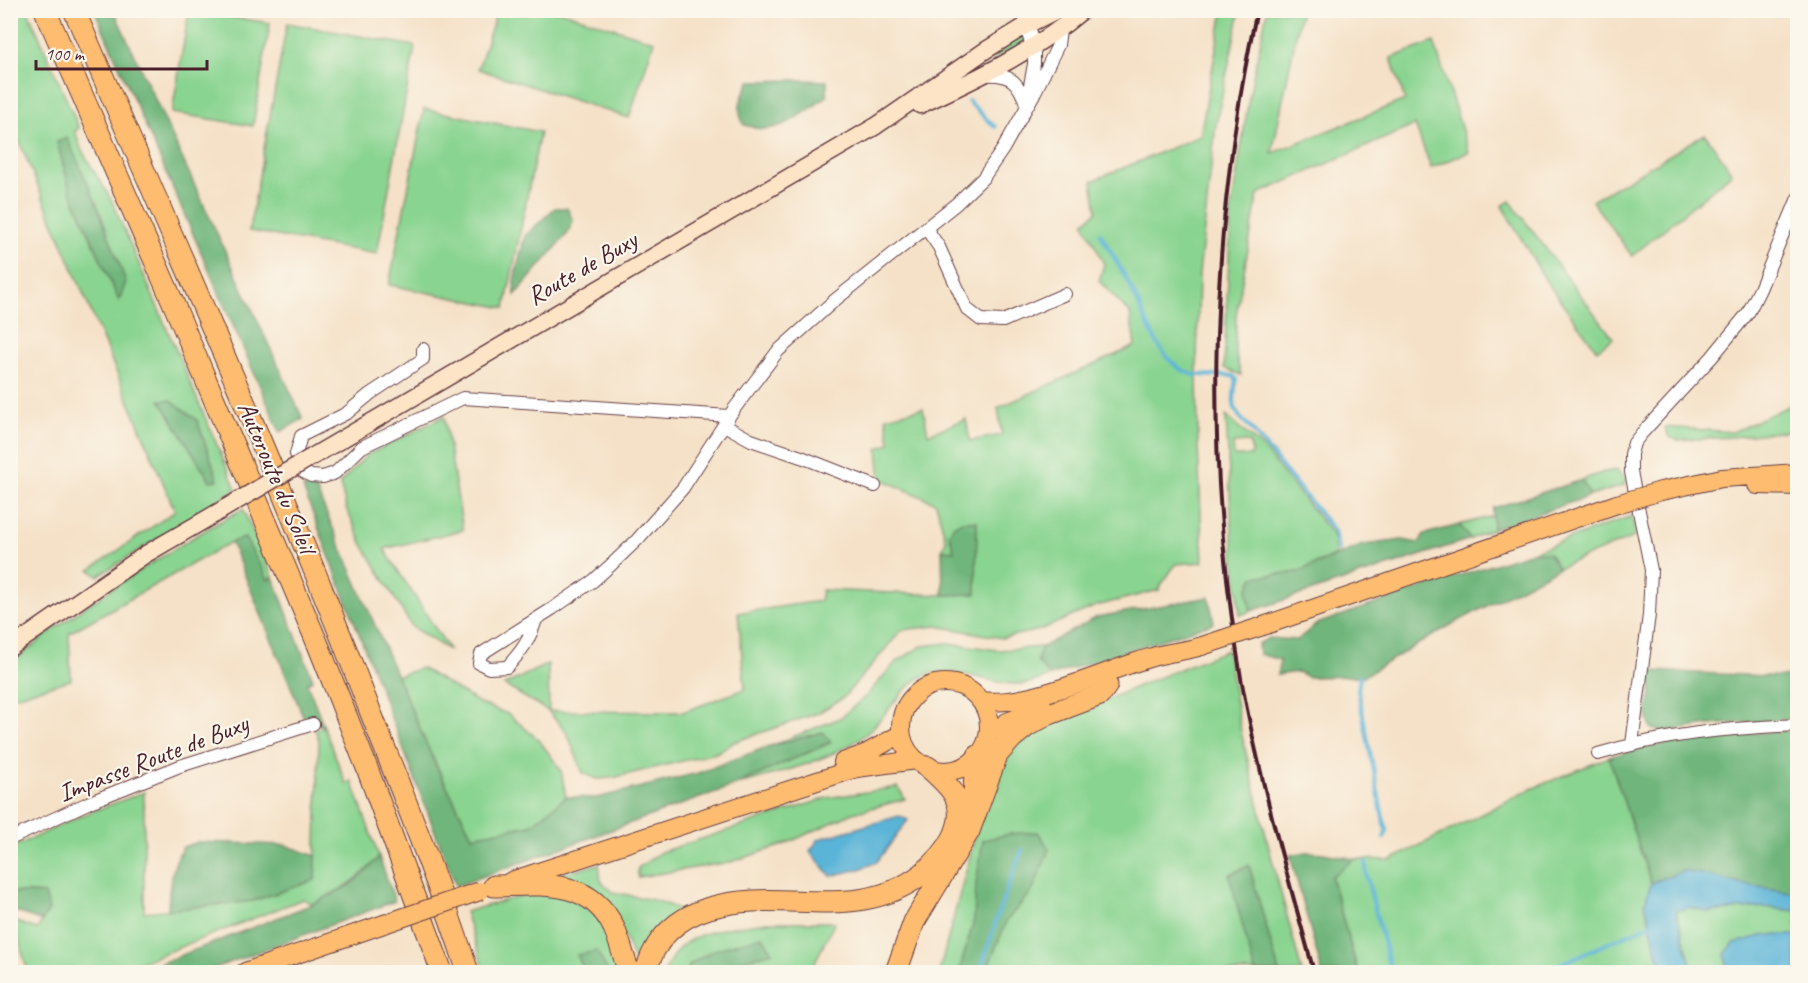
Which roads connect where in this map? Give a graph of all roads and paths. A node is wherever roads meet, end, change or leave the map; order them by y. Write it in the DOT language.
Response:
graph roads {
  1 [pos="45,10"];
  2 [pos="74,10"];
  3 [pos="1083,10"];
  4 [pos="1053,12"];
  5 [pos="1027,18"];
  6 [pos="1060,30"];
  7 [pos="1038,45"];
  8 [pos="980,76"];
  9 [pos="1027,106"];
  10 [pos="876,126"];
  11 [pos="1797,198"];
  12 [pos="927,228"];
  13 [pos="1065,294"];
  14 [pos="423,349"];
  15 [pos="726,421"];
  16 [pos="1797,462"];
  17 [pos="1797,473"];
  18 [pos="1722,478"];
  19 [pos="1689,484"];
  20 [pos="875,486"];
  21 [pos="1797,486"];
  22 [pos="536,620"];
  23 [pos="10,648"];
  24 [pos="1182,653"];
  25 [pos="1107,685"];
  26 [pos="981,701"];
  27 [pos="313,724"];
  28 [pos="1797,724"];
  29 [pos="901,734"];
  30 [pos="989,734"];
  31 [pos="1632,744"];
  32 [pos="1598,754"];
  33 [pos="978,756"];
  34 [pos="922,764"];
  35 [pos="974,818"];
  36 [pos="10,839"];
  37 [pos="487,888"];
  38 [pos="245,972"];
  39 [pos="442,972"];
  40 [pos="468,972"];
  41 [pos="629,972"];
  42 [pos="646,972"];
  43 [pos="896,972"];
  1 -- 39 [label="highway, Autoroute du Soleil"];
  2 -- 40 [label="highway, Autoroute du Soleil"];
  3 -- 6 [label="main road, Route de Buxy"];
  4 -- 5 [label="main road, Route de Buxy"];
  4 -- 7 [label="street, Route de Buxy"];
  5 -- 7 [label="street, Route de Buxy"];
  5 -- 10 [label="main road, Route de Buxy"];
  6 -- 7 [label="main road, Route de Buxy"];
  6 -- 9 [label="street, Route de Buxy"];
  7 -- 8 [label="main road, Route de Buxy"];
  7 -- 9 [label="street, Route de Buxy"];
  8 -- 9 [label="street, Route de Buxy"];
  8 -- 10 [label="main road, Route de Buxy"];
  9 -- 12 [label="street, Route de Buxy"];
  10 -- 23 [label="main road, Route de Buxy, bridge"];
  11 -- 31 [label="street"];
  12 -- 13 [label="street"];
  12 -- 15 [label="street, Route de Buxy"];
  14 -- 15 [label="street"];
  15 -- 20 [label="street"];
  15 -- 22 [label="street, Route de Buxy"];
  16 -- 18 [label="main road"];
  17 -- 18 [label="main road"];
  18 -- 19 [label="main road"];
  19 -- 21 [label="main road"];
  19 -- 24 [label="main road, bridge"];
  22 -- 22 [label="street, Route de Buxy"];
  24 -- 25 [label="main road"];
  24 -- 26 [label="main road"];
  25 -- 30 [label="main road"];
  25 -- 35 [label="highway"];
  26 -- 29 [label="main road"];
  26 -- 30 [label="main road"];
  27 -- 36 [label="street, Impasse Route de Buxy"];
  28 -- 31 [label="street"];
  29 -- 34 [label="main road"];
  29 -- 37 [label="main road"];
  30 -- 33 [label="main road"];
  31 -- 32 [label="street"];
  33 -- 34 [label="main road"];
  33 -- 35 [label="highway"];
  34 -- 37 [label="main road"];
  34 -- 42 [label="highway"];
  35 -- 43 [label="highway"];
  37 -- 38 [label="main road, bridge"];
  37 -- 41 [label="highway"];
}
